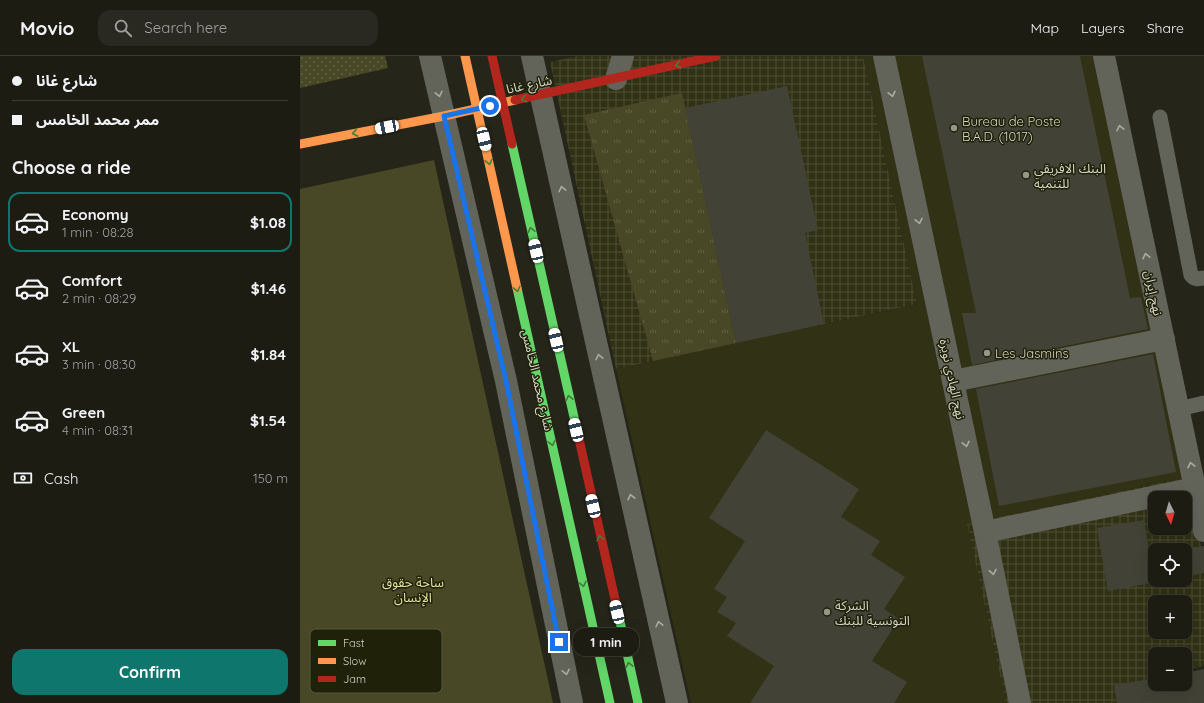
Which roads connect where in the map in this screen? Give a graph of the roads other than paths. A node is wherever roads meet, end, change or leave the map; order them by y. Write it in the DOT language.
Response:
graph roads {
  1 [pos="430,56"];
  2 [pos="465,56"];
  3 [pos="492,56"];
  4 [pos="532,56"];
  5 [pos="624,56"];
  6 [pos="716,56"];
  7 [pos="884,56"];
  8 [pos="1104,56"];
  9 [pos="616,79"];
  10 [pos="541,95"];
  11 [pos="503,103"];
  12 [pos="477,109"];
  13 [pos="444,116"];
  14 [pos="1160,117"];
  15 [pos="300,142"];
  16 [pos="1204,278"];
  17 [pos="1164,339"];
  18 [pos="953,381"];
  19 [pos="1204,403"];
  20 [pos="1179,408"];
  21 [pos="1196,488"];
  22 [pos="1204,531"];
  23 [pos="985,532"];
  24 [pos="572,703"];
  25 [pos="610,703"];
  26 [pos="638,703"];
  27 [pos="677,703"];
  28 [pos="1020,703"];
  1 -- 13 [label="street, one-way"];
  2 -- 12 [label="main road, شارع محمد الخامس"];
  3 -- 11 [label="main road, شارع محمد الخامس"];
  4 -- 10 [label="street"];
  5 -- 9 [label="street"];
  6 -- 9 [label="main road, شارع غانا, one-way"];
  7 -- 18 [label="street, نهج الهادي نويرة, one-way"];
  17 -- 8 [label="street, نهج إيران, one-way"];
  9 -- 10 [label="main road, شارع غانا"];
  10 -- 11 [label="main road, شارع غانا, one-way"];
  27 -- 10 [label="street, one-way"];
  11 -- 12 [label="main road, شارع غانا"];
  26 -- 11 [label="main road, شارع محمد الخامس, one-way"];
  12 -- 13 [label="main road, شارع غانا"];
  12 -- 25 [label="main road, شارع محمد الخامس, one-way"];
  13 -- 15 [label="main road, شارع غانا, one-way"];
  13 -- 24 [label="street, one-way"];
  14 -- 16 [label="lane"];
  17 -- 18 [label="street"];
  17 -- 20 [label="street, نهج إيران"];
  18 -- 23 [label="street, نهج الهادي نويرة, one-way"];
  19 -- 20 [label="lane"];
  21 -- 20 [label="street, نهج إيران, one-way"];
  21 -- 22 [label="street, نهج إيران"];
  21 -- 23 [label="street"];
  23 -- 28 [label="street, نهج الهادي نويرة, one-way"];
}
